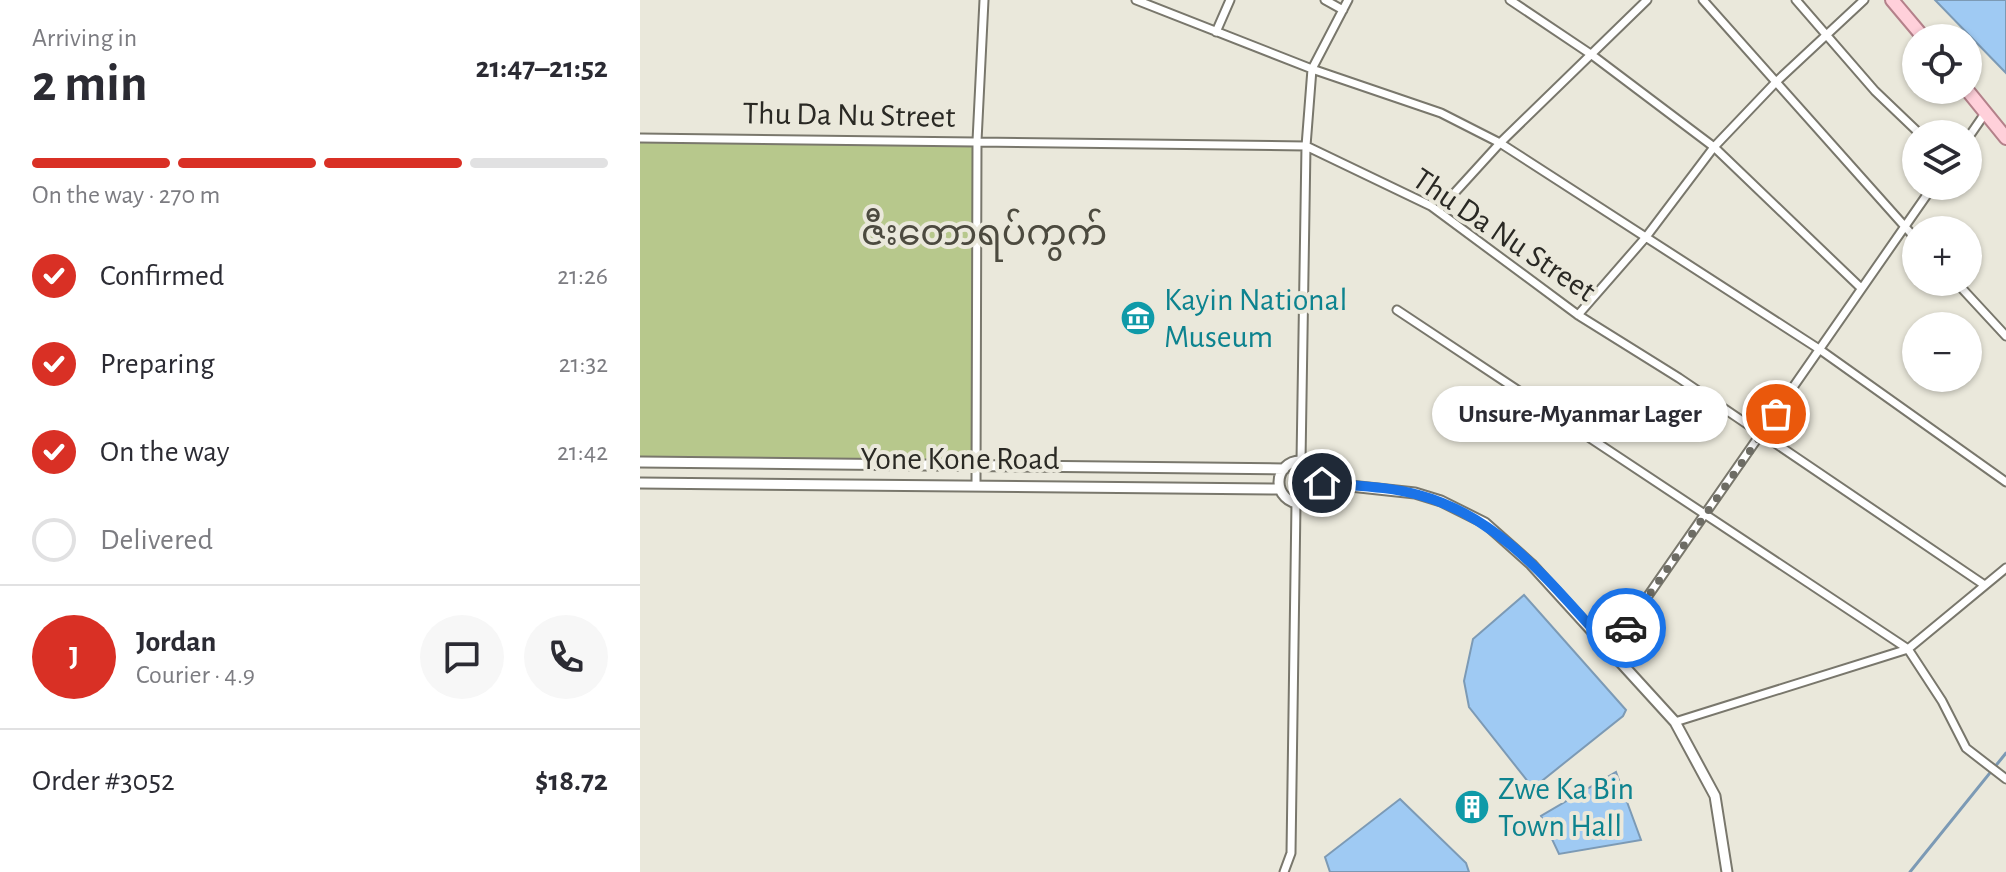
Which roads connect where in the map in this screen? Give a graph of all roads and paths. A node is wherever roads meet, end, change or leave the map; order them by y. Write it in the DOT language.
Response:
graph roads {
  1 [pos="984,0"];
  2 [pos="1136,0"];
  3 [pos="1230,0"];
  4 [pos="1325,0"];
  5 [pos="1348,0"];
  6 [pos="1510,0"];
  7 [pos="1647,0"];
  8 [pos="1703,0"];
  9 [pos="1796,0"];
  10 [pos="1864,0"];
  11 [pos="1892,0"];
  12 [pos="1343,10"];
  13 [pos="1912,24"];
  14 [pos="1216,32"];
  15 [pos="1826,36"];
  16 [pos="1592,55"];
  17 [pos="1312,69"];
  18 [pos="1776,82"];
  19 [pos="1979,104"];
  20 [pos="1986,112"];
  21 [pos="1907,120"];
  22 [pos="1980,120"];
  23 [pos="640,138"];
  24 [pos="2006,138"];
  25 [pos="977,141"];
  26 [pos="1500,143"];
  27 [pos="1306,146"];
  28 [pos="1714,147"];
  29 [pos="1438,211"];
  30 [pos="1902,224"];
  31 [pos="1902,229"];
  32 [pos="1646,237"];
  33 [pos="1861,288"];
  34 [pos="1969,296"];
  35 [pos="1397,310"];
  36 [pos="1578,315"];
  37 [pos="2006,336"];
  38 [pos="1819,349"];
  39 [pos="1762,435"];
  40 [pos="1301,461"];
  41 [pos="640,462"];
  42 [pos="977,466"];
  43 [pos="1139,468"];
  44 [pos="1284,469"];
  45 [pos="2006,482"];
  46 [pos="640,483"];
  47 [pos="1322,483"];
  48 [pos="976,484"];
  49 [pos="1137,487"];
  50 [pos="1280,489"];
  51 [pos="1296,503"];
  52 [pos="1706,515"];
  53 [pos="2006,568"];
  54 [pos="1983,584"];
  55 [pos="1611,649"];
  56 [pos="1908,649"];
  57 [pos="1675,722"];
  58 [pos="2004,778"];
  59 [pos="1284,872"];
  60 [pos="1727,872"];
  1 -- 25 [label="street"];
  2 -- 14 [label="street"];
  3 -- 14 [label="street"];
  4 -- 12 [label="street"];
  5 -- 12 [label="street"];
  6 -- 16 [label="street"];
  7 -- 16 [label="street"];
  8 -- 18 [label="street"];
  9 -- 15 [label="street"];
  10 -- 15 [label="street"];
  11 -- 13 [label="main road"];
  12 -- 17 [label="street"];
  14 -- 17 [label="street"];
  15 -- 18 [label="street"];
  15 -- 21 [label="street"];
  16 -- 26 [label="street"];
  16 -- 28 [label="street"];
  17 -- 26 [label="street"];
  17 -- 27 [label="street"];
  18 -- 28 [label="street"];
  18 -- 30 [label="street"];
  19 -- 20 [label="main road"];
  20 -- 22 [label="street"];
  20 -- 24 [label="main road"];
  23 -- 25 [label="street, Thu Da Nu Street"];
  25 -- 27 [label="street, Thu Da Nu Street"];
  25 -- 42 [label="street"];
  26 -- 29 [label="street"];
  26 -- 32 [label="street"];
  27 -- 29 [label="street, Thu Da Nu Street"];
  27 -- 40 [label="street"];
  28 -- 32 [label="street"];
  28 -- 33 [label="street"];
  29 -- 36 [label="street, Thu Da Nu Street"];
  31 -- 33 [label="street"];
  32 -- 36 [label="street"];
  32 -- 38 [label="street"];
  33 -- 38 [label="street"];
  34 -- 37 [label="street"];
  35 -- 52 [label="street"];
  36 -- 39 [label="street, Thu Da Nu Street"];
  38 -- 39 [label="street"];
  38 -- 45 [label="street"];
  39 -- 52 [label="street"];
  39 -- 54 [label="street, Thu Da Nu Street"];
  40 -- 44 [label="street"];
  40 -- 47 [label="street"];
  41 -- 42 [label="street"];
  42 -- 43 [label="street"];
  42 -- 48 [label="street"];
  43 -- 44 [label="street"];
  43 -- 49 [label="street"];
  44 -- 50 [label="street"];
  46 -- 48 [label="street, Yone Kone Road"];
  47 -- 51 [label="street"];
  47 -- 55 [label="street"];
  48 -- 49 [label="street, Yone Kone Road"];
  49 -- 50 [label="street, Yone Kone Road"];
  50 -- 51 [label="street"];
  51 -- 59 [label="street"];
  52 -- 55 [label="street"];
  52 -- 56 [label="street"];
  53 -- 54 [label="street"];
  54 -- 56 [label="street"];
  55 -- 57 [label="street"];
  56 -- 57 [label="street"];
  56 -- 58 [label="street"];
  57 -- 60 [label="street"];
}
